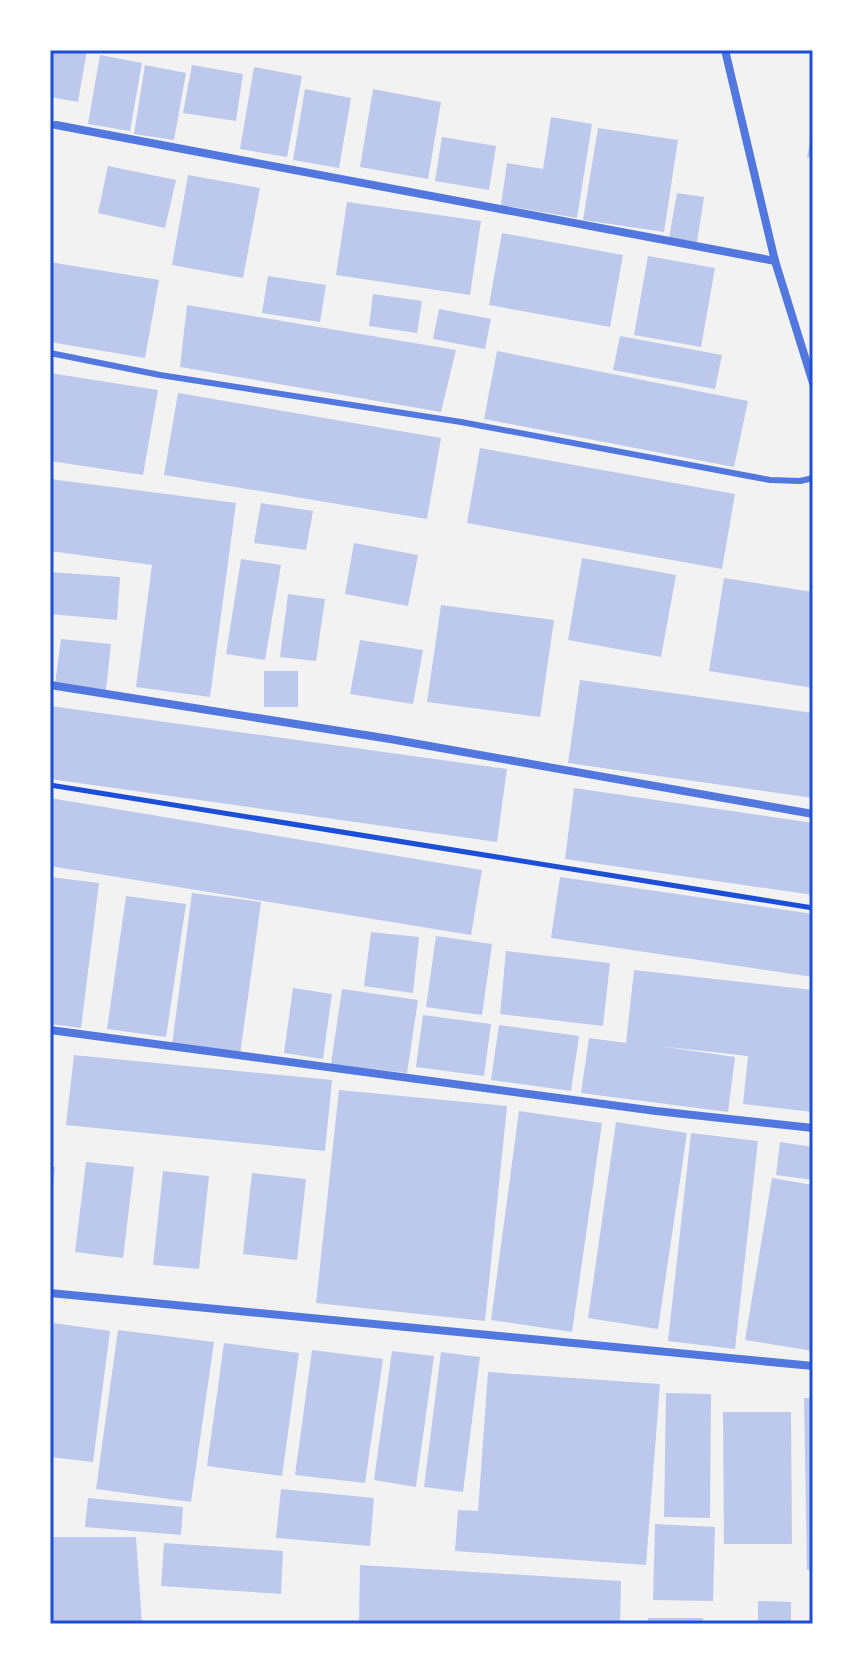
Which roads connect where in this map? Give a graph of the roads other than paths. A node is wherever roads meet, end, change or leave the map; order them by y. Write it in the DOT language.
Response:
graph roads {
  1 [pos="725,50"];
  2 [pos="56,125"];
  3 [pos="775,261"];
  4 [pos="50,353"];
  5 [pos="813,383"];
  6 [pos="813,478"];
  7 [pos="50,685"];
  8 [pos="813,814"];
  9 [pos="50,1030"];
  10 [pos="813,1128"];
  11 [pos="50,1293"];
  12 [pos="813,1366"];
  1 -- 3 [label="street"];
  2 -- 3 [label="street"];
  3 -- 5 [label="street"];
  4 -- 6 [label="lane"];
  7 -- 8 [label="street"];
  9 -- 10 [label="street"];
  11 -- 12 [label="street"];
}
